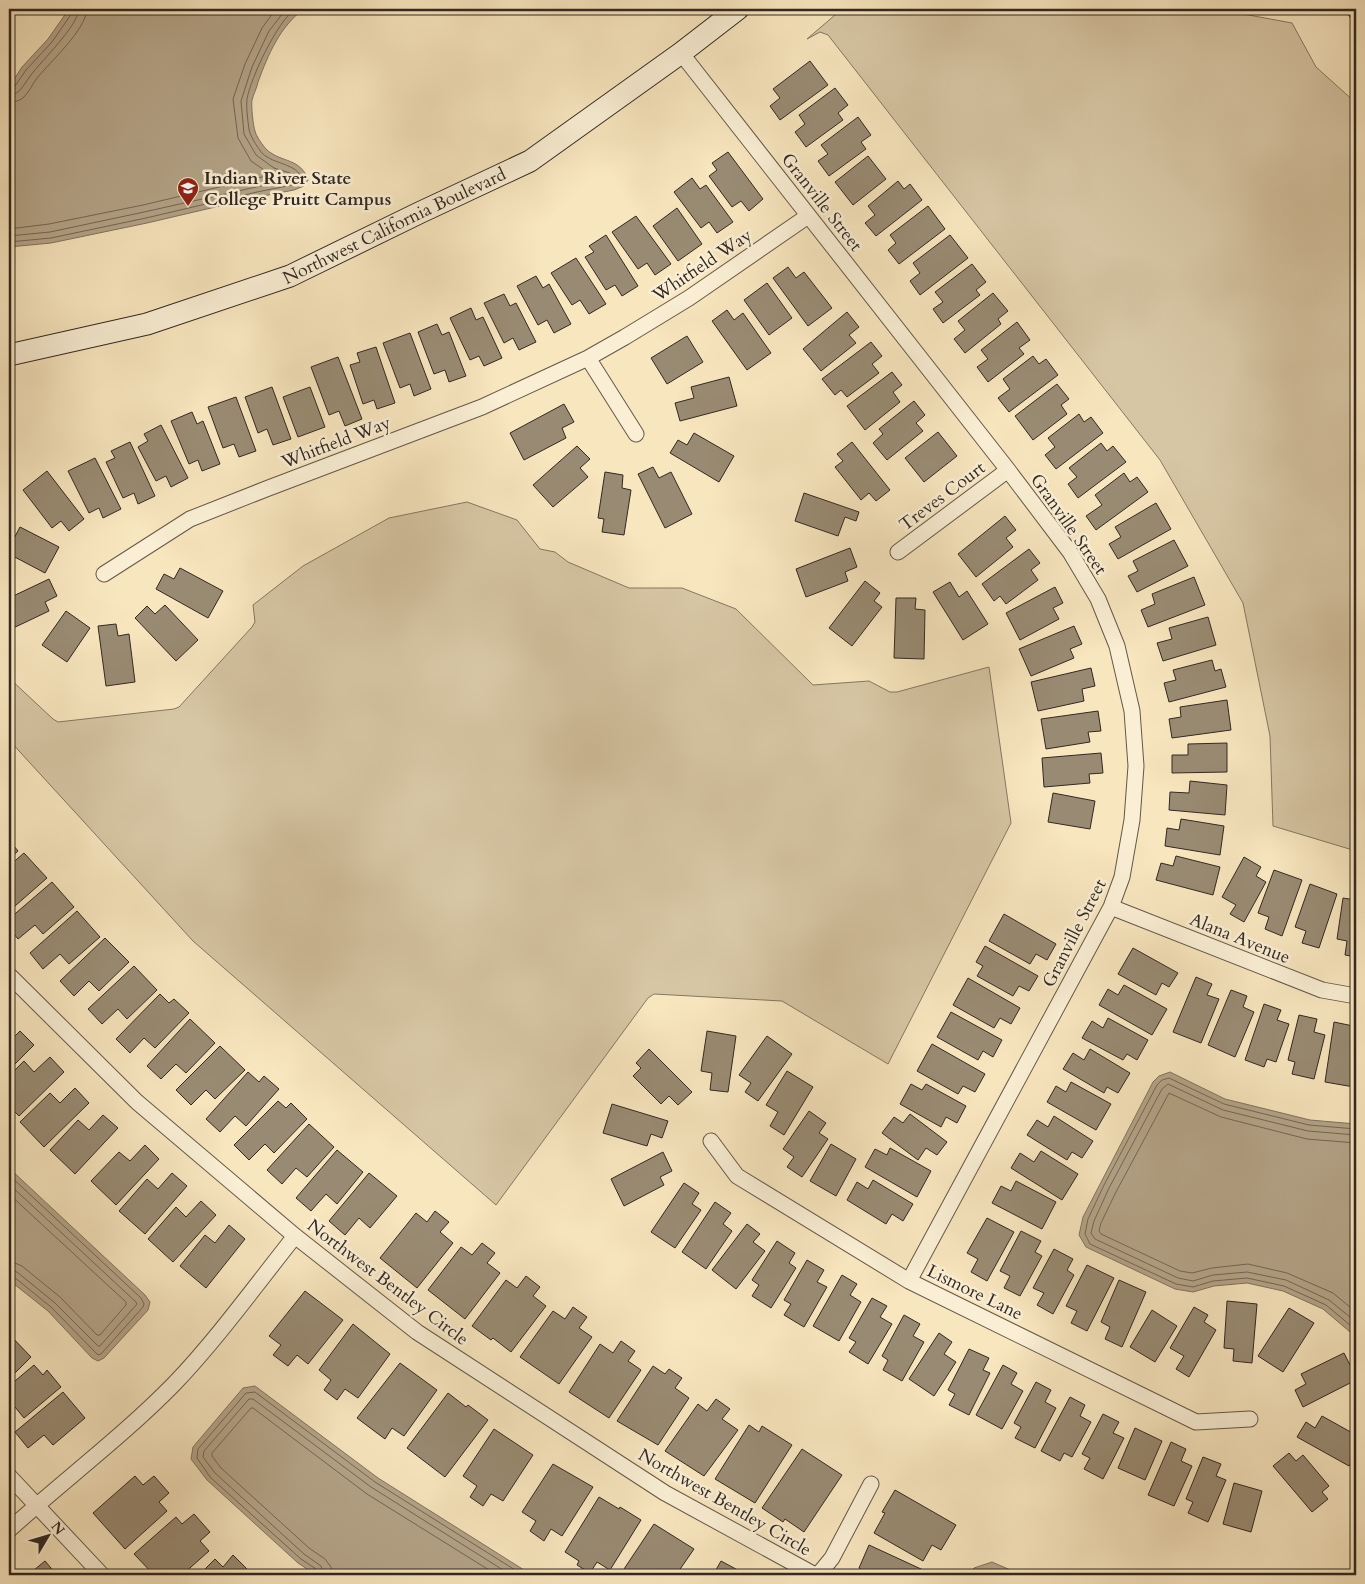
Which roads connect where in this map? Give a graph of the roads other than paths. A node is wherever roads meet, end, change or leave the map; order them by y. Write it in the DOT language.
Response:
graph roads {
  1 [pos="738,9"];
  2 [pos="681,53"];
  3 [pos="808,216"];
  4 [pos="9,355"];
  5 [pos="588,358"];
  6 [pos="636,434"];
  7 [pos="1008,470"];
  8 [pos="898,552"];
  9 [pos="104,574"];
  10 [pos="1111,907"];
  11 [pos="9,976"];
  12 [pos="1356,996"];
  13 [pos="711,1141"];
  14 [pos="295,1236"];
  15 [pos="909,1281"];
  16 [pos="1250,1419"];
  17 [pos="9,1476"];
  18 [pos="871,1484"];
  19 [pos="36,1506"];
  20 [pos="9,1530"];
  21 [pos="102,1575"];
  22 [pos="816,1575"];
  1 -- 2 [label="street, Northwest California Boulevard"];
  2 -- 3 [label="street, Granville Street"];
  2 -- 4 [label="street, Northwest California Boulevard"];
  3 -- 5 [label="street, Whitfield Way"];
  3 -- 7 [label="street, Granville Street"];
  5 -- 6 [label="street"];
  5 -- 9 [label="street, Whitfield Way"];
  7 -- 8 [label="street, Treves Court"];
  7 -- 10 [label="street, Granville Street"];
  10 -- 12 [label="street, Alana Avenue"];
  10 -- 15 [label="street, Granville Street"];
  11 -- 14 [label="street, Northwest Bentley Circle"];
  13 -- 15 [label="street, Lismore Lane"];
  14 -- 19 [label="street"];
  14 -- 22 [label="street, Northwest Bentley Circle"];
  15 -- 16 [label="street, Lismore Lane"];
  17 -- 19 [label="street"];
  18 -- 22 [label="street, Northwest Bentley Circle"];
  19 -- 20 [label="street"];
  19 -- 21 [label="street"];
}
